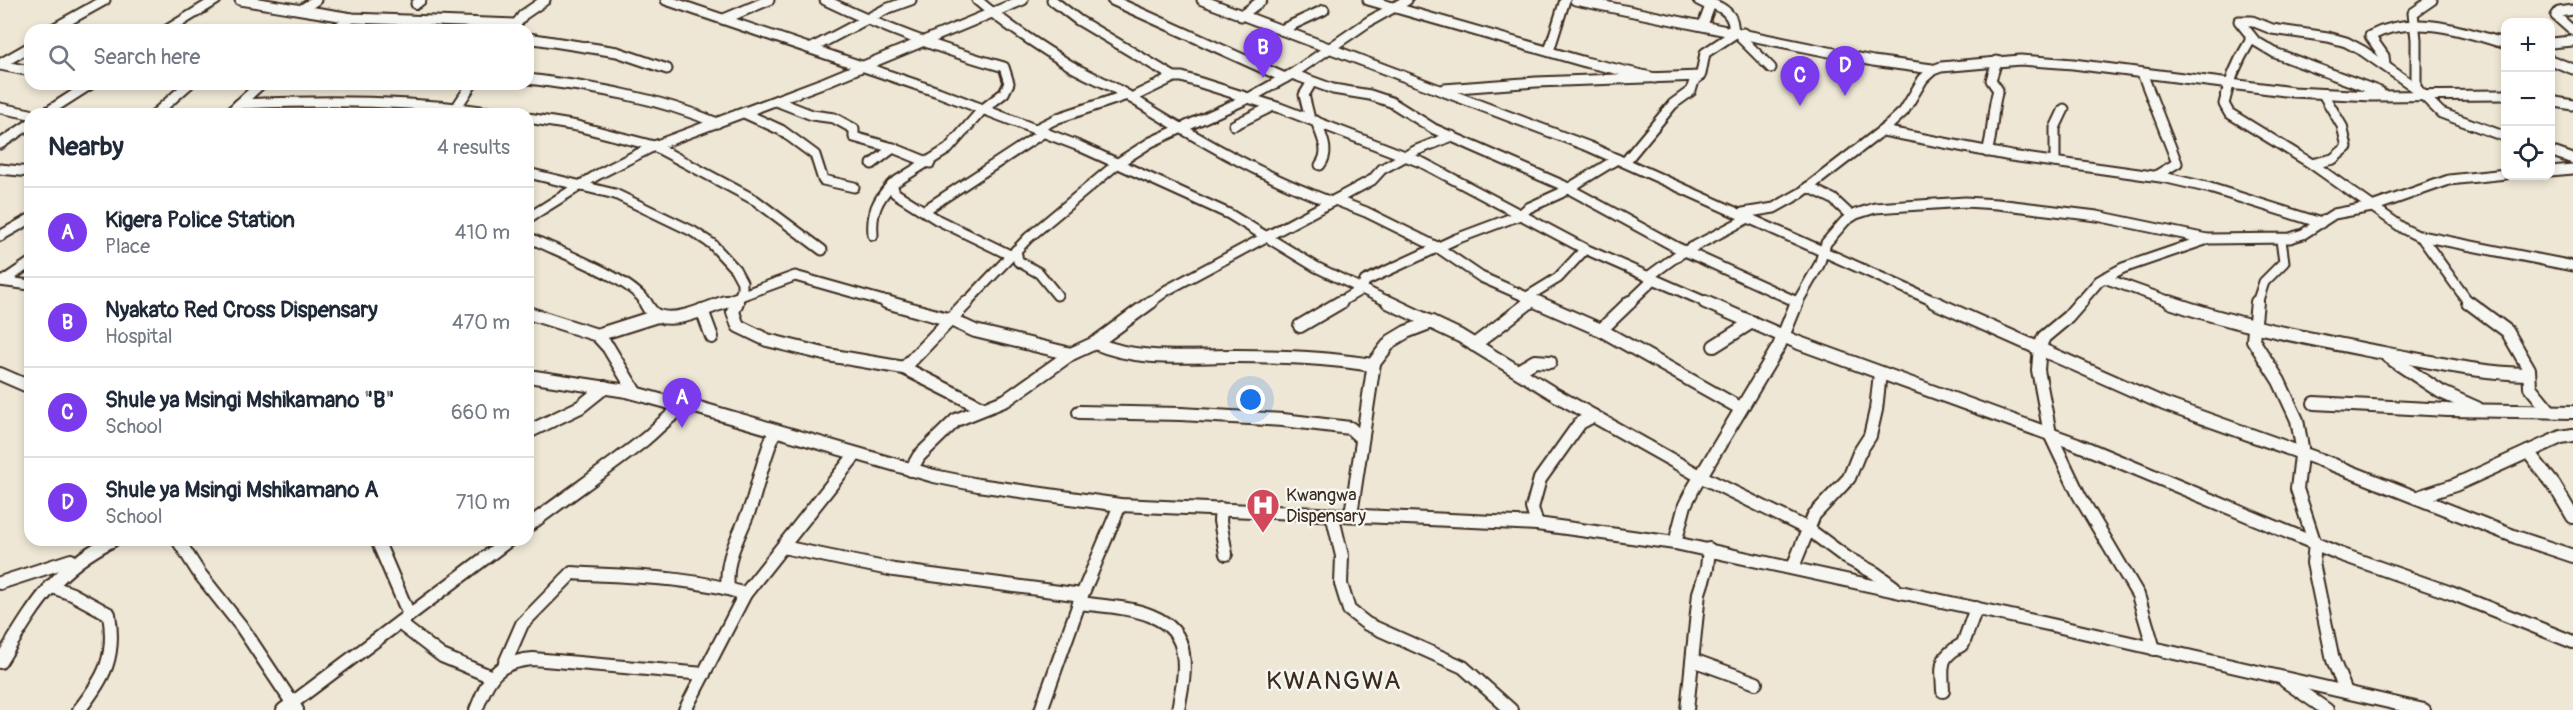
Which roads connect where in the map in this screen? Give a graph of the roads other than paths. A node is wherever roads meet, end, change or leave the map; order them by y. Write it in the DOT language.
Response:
graph roads {
  1 [pos="105,0"];
  2 [pos="216,0"];
  3 [pos="240,0"];
  4 [pos="316,0"];
  5 [pos="666,0"];
  6 [pos="769,0"];
  7 [pos="825,0"];
  8 [pos="910,0"];
  9 [pos="977,0"];
  10 [pos="1023,0"];
  11 [pos="1052,0"];
  12 [pos="1112,0"];
  13 [pos="1202,0"];
  14 [pos="1262,0"];
  15 [pos="1368,0"];
  16 [pos="1407,0"];
  17 [pos="1565,0"];
  18 [pos="1575,0"];
  19 [pos="1698,0"];
  20 [pos="2432,0"];
  21 [pos="542,1"];
  22 [pos="1710,2"];
  23 [pos="1394,7"];
  24 [pos="302,9"];
  25 [pos="1324,10"];
  26 [pos="2573,10"];
  27 [pos="992,12"];
  28 [pos="1241,16"];
  29 [pos="352,18"];
  30 [pos="724,19"];
  31 [pos="865,20"];
  32 [pos="62,24"];
  33 [pos="178,24"];
  34 [pos="342,24"];
  35 [pos="460,24"];
  36 [pos="516,24"];
  37 [pos="1703,25"];
  38 [pos="2414,25"];
  39 [pos="1281,30"];
  40 [pos="2573,31"];
  41 [pos="1738,32"];
  42 [pos="2250,36"];
  43 [pos="534,39"];
  44 [pos="923,41"];
  45 [pos="2573,41"];
  46 [pos="2501,43"];
  47 [pos="2555,43"];
  48 [pos="812,48"];
  49 [pos="1327,48"];
  50 [pos="24,51"];
  51 [pos="1549,51"];
  52 [pos="1997,61"];
  53 [pos="2555,62"];
  54 [pos="0,65"];
  55 [pos="865,66"];
  56 [pos="2385,66"];
  57 [pos="1771,68"];
  58 [pos="667,69"];
  59 [pos="1932,69"];
  60 [pos="2573,69"];
  61 [pos="24,70"];
  62 [pos="2142,73"];
  63 [pos="1288,76"];
  64 [pos="1700,76"];
  65 [pos="1174,77"];
  66 [pos="1655,78"];
  67 [pos="534,80"];
  68 [pos="1312,82"];
  69 [pos="2229,85"];
  70 [pos="1438,89"];
  71 [pos="82,90"];
  72 [pos="182,90"];
  73 [pos="254,90"];
  74 [pos="468,90"];
  75 [pos="2419,91"];
  76 [pos="2323,94"];
  77 [pos="2392,95"];
  78 [pos="2501,95"];
  79 [pos="1129,96"];
  80 [pos="1251,97"];
  81 [pos="776,101"];
  82 [pos="2555,102"];
  83 [pos="239,104"];
  84 [pos="2573,105"];
  85 [pos="1273,106"];
  86 [pos="0,108"];
  87 [pos="53,108"];
  88 [pos="162,108"];
  89 [pos="235,108"];
  90 [pos="428,108"];
  91 [pos="457,108"];
  92 [pos="983,109"];
  93 [pos="2064,109"];
  94 [pos="24,113"];
  95 [pos="744,113"];
  96 [pos="534,119"];
  97 [pos="1313,120"];
  98 [pos="717,123"];
  99 [pos="1234,125"];
  100 [pos="24,129"];
  101 [pos="1183,129"];
  102 [pos="1040,130"];
  103 [pos="1883,131"];
  104 [pos="1452,136"];
  105 [pos="2501,136"];
  106 [pos="0,144"];
  107 [pos="654,146"];
  108 [pos="893,148"];
  109 [pos="1987,152"];
  110 [pos="2555,153"];
  111 [pos="1404,158"];
  112 [pos="2573,159"];
  113 [pos="1621,160"];
  114 [pos="2055,162"];
  115 [pos="930,163"];
  116 [pos="1118,163"];
  117 [pos="872,164"];
  118 [pos="2312,164"];
  119 [pos="1320,165"];
  120 [pos="0,169"];
  121 [pos="2573,169"];
  122 [pos="11,170"];
  123 [pos="24,171"];
  124 [pos="2555,171"];
  125 [pos="534,174"];
  126 [pos="2501,174"];
  127 [pos="2157,176"];
  128 [pos="0,178"];
  129 [pos="892,184"];
  130 [pos="579,185"];
  131 [pos="1808,187"];
  132 [pos="854,188"];
  133 [pos="1569,188"];
  134 [pos="1333,201"];
  135 [pos="2372,207"];
  136 [pos="925,210"];
  137 [pos="534,214"];
  138 [pos="1520,215"];
  139 [pos="1746,215"];
  140 [pos="1851,216"];
  141 [pos="24,222"];
  142 [pos="2321,223"];
  143 [pos="873,235"];
  144 [pos="0,236"];
  145 [pos="1264,236"];
  146 [pos="2421,237"];
  147 [pos="2208,239"];
  148 [pos="534,240"];
  149 [pos="2281,240"];
  150 [pos="1437,248"];
  151 [pos="1585,249"];
  152 [pos="822,250"];
  153 [pos="1685,251"];
  154 [pos="1013,252"];
  155 [pos="1824,252"];
  156 [pos="2573,266"];
  157 [pos="24,267"];
  158 [pos="1651,278"];
  159 [pos="2104,278"];
  160 [pos="3,280"];
  161 [pos="24,284"];
  162 [pos="1362,289"];
  163 [pos="1057,295"];
  164 [pos="739,298"];
  165 [pos="1530,298"];
  166 [pos="1797,303"];
  167 [pos="702,310"];
  168 [pos="534,315"];
  169 [pos="657,316"];
  170 [pos="951,320"];
  171 [pos="1432,322"];
  172 [pos="1752,322"];
  173 [pos="1300,326"];
  174 [pos="2253,326"];
  175 [pos="1601,330"];
  176 [pos="597,335"];
  177 [pos="1783,336"];
  178 [pos="712,337"];
  179 [pos="1095,343"];
  180 [pos="1474,345"];
  181 [pos="1714,346"];
  182 [pos="2040,349"];
  183 [pos="1071,354"];
  184 [pos="2384,354"];
  185 [pos="1550,362"];
  186 [pos="1372,365"];
  187 [pos="904,368"];
  188 [pos="1518,371"];
  189 [pos="0,374"];
  190 [pos="1880,374"];
  191 [pos="2528,374"];
  192 [pos="534,377"];
  193 [pos="24,384"];
  194 [pos="605,387"];
  195 [pos="634,392"];
  196 [pos="2314,403"];
  197 [pos="686,406"];
  198 [pos="983,408"];
  199 [pos="1740,408"];
  200 [pos="2484,410"];
  201 [pos="2549,410"];
  202 [pos="1079,412"];
  203 [pos="2573,412"];
  204 [pos="1593,416"];
  205 [pos="534,429"];
  206 [pos="776,431"];
  207 [pos="2050,434"];
  208 [pos="2573,435"];
  209 [pos="1361,438"];
  210 [pos="2528,452"];
  211 [pos="2299,453"];
  212 [pos="855,455"];
  213 [pos="911,470"];
  214 [pos="1700,476"];
  215 [pos="2417,497"];
  216 [pos="1120,505"];
  217 [pos="1221,509"];
  218 [pos="1332,514"];
  219 [pos="1351,514"];
  220 [pos="2573,517"];
  221 [pos="534,521"];
  222 [pos="1537,524"];
  223 [pos="1808,529"];
  224 [pos="1675,543"];
  225 [pos="2315,544"];
  226 [pos="101,546"];
  227 [pos="181,546"];
  228 [pos="378,546"];
  229 [pos="499,546"];
  230 [pos="783,547"];
  231 [pos="1709,549"];
  232 [pos="1226,554"];
  233 [pos="2573,556"];
  234 [pos="79,557"];
  235 [pos="1796,568"];
  236 [pos="0,583"];
  237 [pos="50,586"];
  238 [pos="728,588"];
  239 [pos="1899,591"];
  240 [pos="745,594"];
  241 [pos="1080,599"];
  242 [pos="1977,608"];
  243 [pos="404,619"];
  244 [pos="2573,642"];
  245 [pos="2154,649"];
  246 [pos="1693,660"];
  247 [pos="0,662"];
  248 [pos="506,663"];
  249 [pos="704,674"];
  250 [pos="492,677"];
  251 [pos="2278,677"];
  252 [pos="1756,683"];
  253 [pos="1943,691"];
  254 [pos="2346,692"];
  255 [pos="290,708"];
  256 [pos="2407,708"];
  257 [pos="79,710"];
  258 [pos="476,710"];
  259 [pos="685,710"];
  260 [pos="1041,710"];
  261 [pos="1178,710"];
  262 [pos="1511,710"];
  263 [pos="1687,710"];
  264 [pos="2327,710"];
  265 [pos="2424,710"];
  1 -- 32 [label="street"];
  2 -- 33 [label="street"];
  3 -- 24 [label="street"];
  4 -- 24 [label="street"];
  5 -- 30 [label="street"];
  6 -- 30 [label="street"];
  7 -- 31 [label="street"];
  8 -- 31 [label="street"];
  9 -- 27 [label="street"];
  10 -- 27 [label="street"];
  11 -- 65 [label="street"];
  12 -- 63 [label="street"];
  13 -- 28 [label="street"];
  14 -- 28 [label="street"];
  15 -- 23 [label="street"];
  16 -- 23 [label="street"];
  17 -- 51 [label="street"];
  18 -- 37 [label="street"];
  19 -- 22 [label="street"];
  20 -- 38 [label="street"];
  21 -- 36 [label="street"];
  22 -- 37 [label="street"];
  22 -- 41 [label="street"];
  23 -- 49 [label="street"];
  23 -- 51 [label="street"];
  24 -- 29 [label="street"];
  25 -- 39 [label="street"];
  26 -- 40 [label="street"];
  27 -- 44 [label="street"];
  27 -- 79 [label="street"];
  28 -- 39 [label="street"];
  29 -- 34 [label="street"];
  29 -- 35 [label="street"];
  30 -- 48 [label="street"];
  31 -- 44 [label="street"];
  31 -- 48 [label="street"];
  37 -- 41 [label="street"];
  38 -- 46 [label="street"];
  38 -- 56 [label="street"];
  38 -- 75 [label="street"];
  39 -- 49 [label="street"];
  41 -- 57 [label="street"];
  41 -- 59 [label="street"];
  41 -- 64 [label="street"];
  42 -- 56 [label="street"];
  42 -- 69 [label="street"];
  42 -- 77 [label="street"];
  43 -- 58 [label="street"];
  44 -- 55 [label="street"];
  44 -- 92 [label="street"];
  45 -- 47 [label="street"];
  48 -- 55 [label="street"];
  49 -- 63 [label="street"];
  49 -- 70 [label="street"];
  50 -- 54 [label="street"];
  51 -- 66 [label="street"];
  52 -- 59 [label="street"];
  52 -- 62 [label="street"];
  52 -- 109 [label="street"];
  53 -- 60 [label="street"];
  54 -- 61 [label="street"];
  55 -- 81 [label="street"];
  55 -- 92 [label="street"];
  56 -- 75 [label="street"];
  59 -- 103 [label="street"];
  62 -- 69 [label="street"];
  62 -- 127 [label="street"];
  63 -- 68 [label="street"];
  63 -- 80 [label="street"];
  64 -- 66 [label="street"];
  64 -- 113 [label="street"];
  65 -- 79 [label="street"];
  65 -- 80 [label="street"];
  66 -- 70 [label="street"];
  67 -- 98 [label="street"];
  68 -- 97 [label="street"];
  68 -- 104 [label="street"];
  69 -- 76 [label="street"];
  69 -- 118 [label="street"];
  70 -- 113 [label="street"];
  71 -- 87 [label="street"];
  72 -- 88 [label="street"];
  73 -- 83 [label="street"];
  74 -- 91 [label="street"];
  75 -- 77 [label="street"];
  75 -- 78 [label="street"];
  75 -- 105 [label="street"];
  76 -- 77 [label="street"];
  76 -- 118 [label="street"];
  79 -- 101 [label="street"];
  79 -- 102 [label="street"];
  80 -- 85 [label="street"];
  80 -- 101 [label="street"];
  81 -- 95 [label="street"];
  81 -- 108 [label="street"];
  82 -- 84 [label="street"];
  83 -- 89 [label="street"];
  83 -- 90 [label="street"];
  85 -- 97 [label="street"];
  85 -- 99 [label="street"];
  86 -- 94 [label="street"];
  92 -- 102 [label="street"];
  92 -- 115 [label="street"];
  93 -- 114 [label="street"];
  95 -- 98 [label="street"];
  95 -- 132 [label="street"];
  96 -- 107 [label="street"];
  97 -- 111 [label="street"];
  97 -- 119 [label="street"];
  98 -- 107 [label="street"];
  100 -- 106 [label="street"];
  101 -- 116 [label="street"];
  101 -- 134 [label="street"];
  102 -- 116 [label="street"];
  102 -- 136 [label="street"];
  103 -- 109 [label="street"];
  103 -- 131 [label="street"];
  104 -- 111 [label="street"];
  104 -- 133 [label="street"];
  107 -- 130 [label="street"];
  107 -- 152 [label="street"];
  108 -- 115 [label="street"];
  108 -- 117 [label="street"];
  109 -- 114 [label="street"];
  110 -- 112 [label="street"];
  111 -- 134 [label="street"];
  111 -- 138 [label="street"];
  113 -- 133 [label="street"];
  113 -- 139 [label="street"];
  114 -- 127 [label="street"];
  115 -- 129 [label="street"];
  116 -- 145 [label="street"];
  116 -- 154 [label="street"];
  118 -- 135 [label="street"];
  120 -- 122 [label="street"];
  121 -- 124 [label="street"];
  122 -- 123 [label="street"];
  122 -- 128 [label="street"];
  125 -- 130 [label="street"];
  126 -- 135 [label="street"];
  127 -- 142 [label="street"];
  129 -- 136 [label="street"];
  129 -- 143 [label="street"];
  130 -- 137 [label="street"];
  130 -- 164 [label="street"];
  131 -- 139 [label="street"];
  131 -- 140 [label="street"];
  133 -- 138 [label="street"];
  133 -- 153 [label="street"];
  134 -- 145 [label="street"];
  134 -- 150 [label="street"];
  135 -- 142 [label="street"];
  135 -- 146 [label="street"];
  136 -- 154 [label="street"];
  138 -- 150 [label="street"];
  138 -- 151 [label="street"];
  139 -- 153 [label="street"];
  139 -- 155 [label="street"];
  140 -- 147 [label="street"];
  140 -- 155 [label="street"];
  141 -- 144 [label="street"];
  142 -- 149 [label="street"];
  145 -- 162 [label="street"];
  145 -- 179 [label="street"];
  146 -- 156 [label="street"];
  146 -- 191 [label="street"];
  147 -- 149 [label="street"];
  147 -- 159 [label="street"];
  148 -- 169 [label="street"];
  149 -- 174 [label="street"];
  150 -- 162 [label="street"];
  150 -- 165 [label="street"];
  151 -- 158 [label="street"];
  151 -- 165 [label="street"];
  153 -- 158 [label="street"];
  153 -- 166 [label="street"];
  154 -- 163 [label="street"];
  154 -- 170 [label="street"];
  155 -- 166 [label="street"];
  155 -- 182 [label="street"];
  157 -- 160 [label="street"];
  158 -- 172 [label="street"];
  158 -- 175 [label="street"];
  159 -- 174 [label="street"];
  159 -- 182 [label="street"];
  160 -- 161 [label="street"];
  162 -- 171 [label="street"];
  162 -- 173 [label="street"];
  164 -- 167 [label="street"];
  164 -- 170 [label="street"];
  164 -- 187 [label="street"];
  165 -- 175 [label="street"];
  165 -- 180 [label="street"];
  166 -- 177 [label="street"];
  167 -- 169 [label="street"];
  167 -- 178 [label="street"];
  168 -- 176 [label="street"];
  169 -- 176 [label="street"];
  170 -- 183 [label="street"];
  170 -- 187 [label="street"];
  171 -- 180 [label="street"];
  171 -- 186 [label="street"];
  172 -- 177 [label="street"];
  172 -- 181 [label="street"];
  174 -- 184 [label="street"];
  174 -- 211 [label="street"];
  175 -- 199 [label="street"];
  176 -- 195 [label="street"];
  177 -- 190 [label="street"];
  177 -- 199 [label="street"];
  179 -- 183 [label="street"];
  179 -- 186 [label="street"];
  180 -- 188 [label="street"];
  182 -- 207 [label="street"];
  182 -- 211 [label="street"];
  183 -- 198 [label="street"];
  184 -- 191 [label="street"];
  184 -- 200 [label="street"];
  185 -- 188 [label="street"];
  186 -- 209 [label="street"];
  187 -- 198 [label="street"];
  188 -- 204 [label="street"];
  189 -- 193 [label="street"];
  190 -- 207 [label="street"];
  190 -- 223 [label="street"];
  191 -- 201 [label="street"];
  192 -- 194 [label="street"];
  194 -- 195 [label="street"];
  194 -- 205 [label="street"];
  195 -- 197 [label="street"];
  196 -- 200 [label="street"];
  197 -- 206 [label="street"];
  197 -- 221 [label="street"];
  198 -- 213 [label="street"];
  199 -- 214 [label="street"];
  200 -- 201 [label="street"];
  201 -- 203 [label="street"];
  202 -- 209 [label="street"];
  204 -- 214 [label="street"];
  204 -- 222 [label="street"];
  206 -- 212 [label="street"];
  206 -- 238 [label="street"];
  207 -- 225 [label="street"];
  207 -- 245 [label="street"];
  208 -- 210 [label="street"];
  209 -- 219 [label="street"];
  210 -- 215 [label="street"];
  210 -- 220 [label="street"];
  211 -- 215 [label="street"];
  211 -- 225 [label="street"];
  212 -- 213 [label="street"];
  212 -- 230 [label="street"];
  213 -- 216 [label="street"];
  214 -- 223 [label="street"];
  214 -- 224 [label="street"];
  215 -- 233 [label="street"];
  216 -- 217 [label="street"];
  216 -- 241 [label="street"];
  217 -- 218 [label="street"];
  217 -- 232 [label="street"];
  218 -- 219 [label="street"];
  218 -- 262 [label="street"];
  219 -- 222 [label="street"];
  222 -- 224 [label="street"];
  223 -- 235 [label="street"];
  223 -- 239 [label="street"];
  224 -- 231 [label="street"];
  225 -- 244 [label="street"];
  225 -- 254 [label="street"];
  226 -- 234 [label="street"];
  227 -- 255 [label="street"];
  228 -- 243 [label="street"];
  229 -- 243 [label="street"];
  230 -- 240 [label="street"];
  230 -- 241 [label="street"];
  231 -- 235 [label="street"];
  231 -- 246 [label="street"];
  234 -- 236 [label="street"];
  234 -- 237 [label="street"];
  235 -- 239 [label="street"];
  237 -- 247 [label="street"];
  237 -- 257 [label="street"];
  238 -- 240 [label="street"];
  238 -- 248 [label="street"];
  239 -- 242 [label="street"];
  240 -- 249 [label="street"];
  241 -- 260 [label="street"];
  241 -- 261 [label="street"];
  242 -- 245 [label="street"];
  242 -- 253 [label="street"];
  243 -- 250 [label="street"];
  243 -- 255 [label="street"];
  245 -- 251 [label="street"];
  246 -- 252 [label="street"];
  246 -- 263 [label="street"];
  248 -- 249 [label="street"];
  248 -- 250 [label="street"];
  249 -- 259 [label="street"];
  250 -- 258 [label="street"];
  251 -- 254 [label="street"];
  251 -- 264 [label="street"];
  254 -- 256 [label="street"];
  256 -- 265 [label="street"];
}
